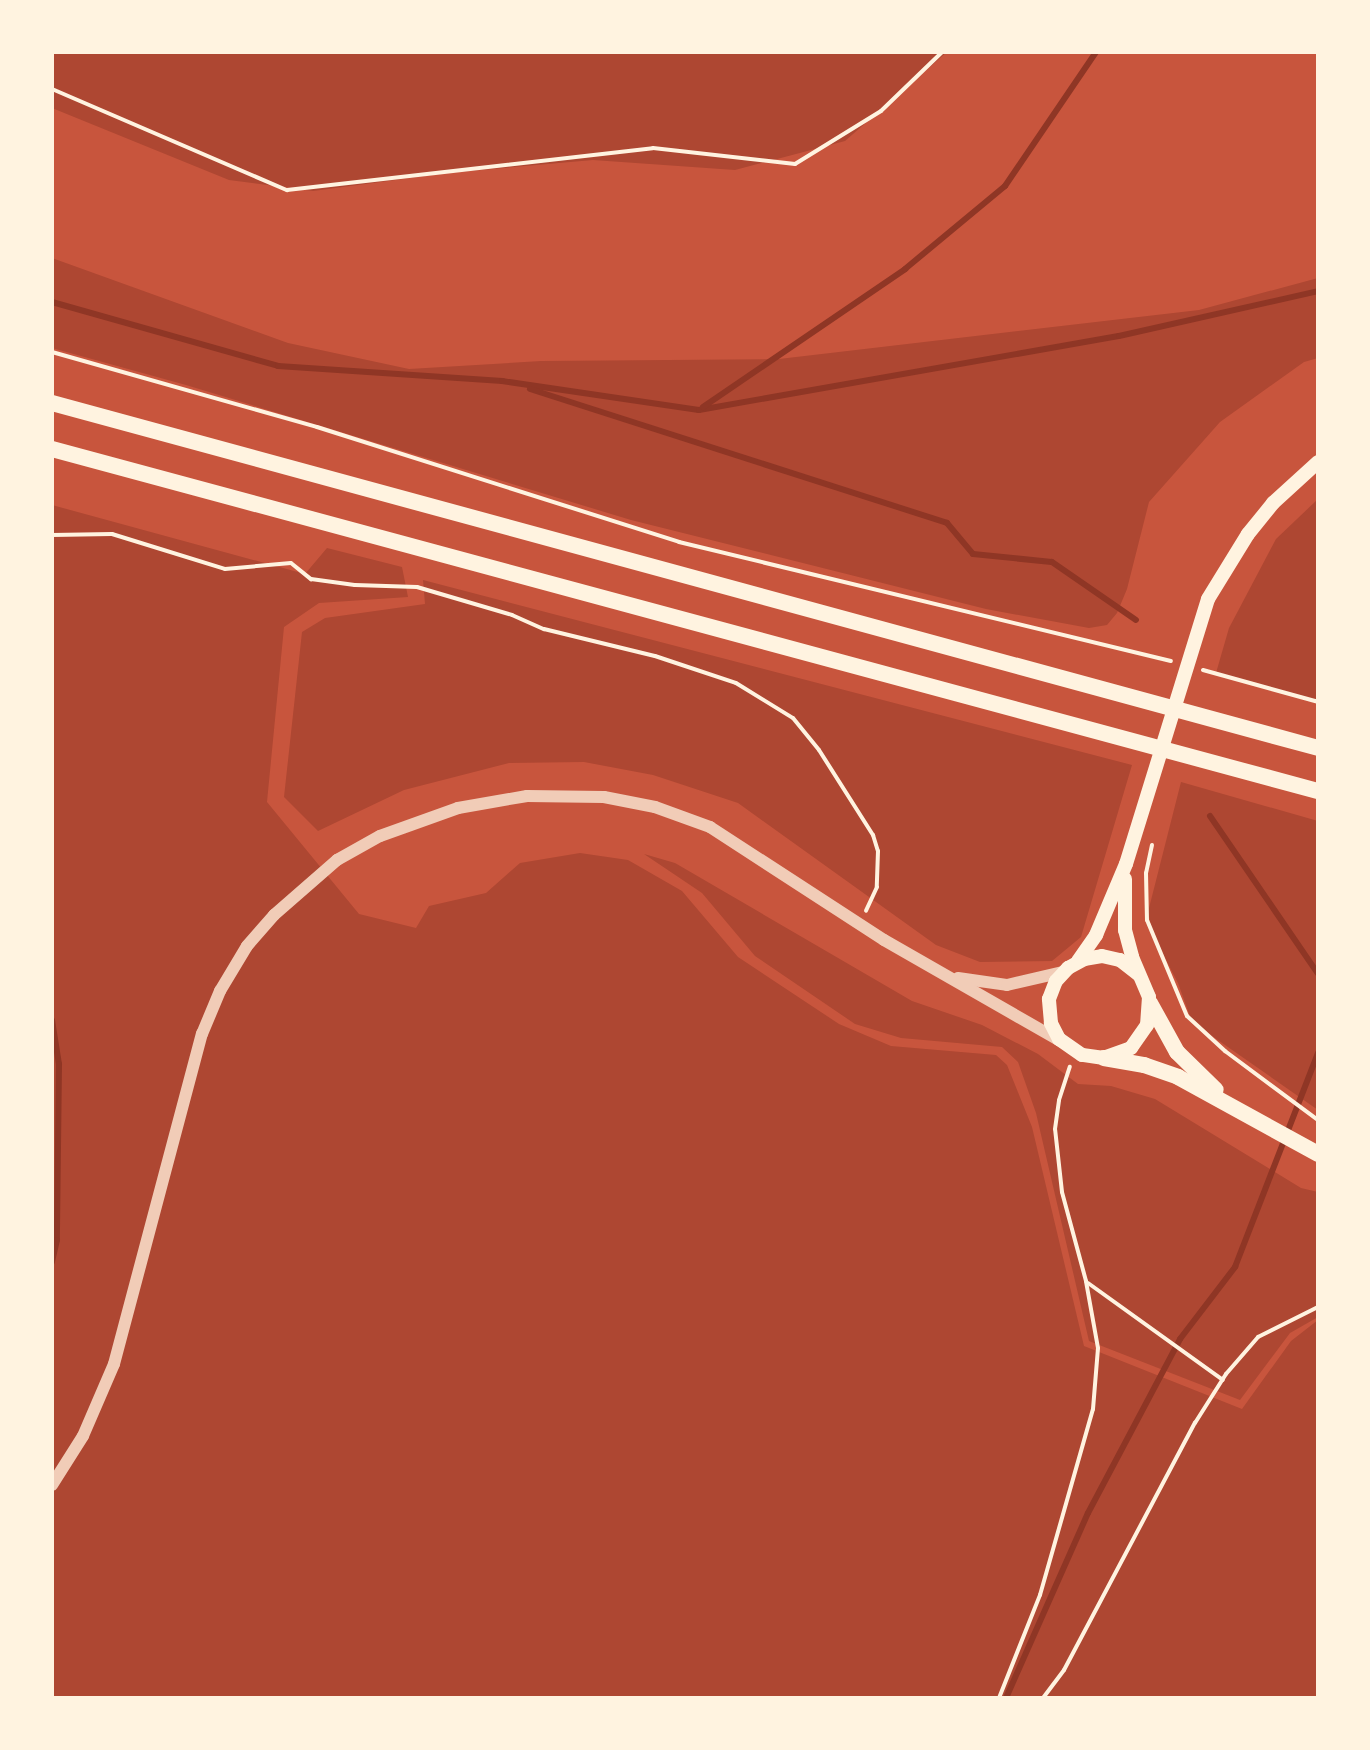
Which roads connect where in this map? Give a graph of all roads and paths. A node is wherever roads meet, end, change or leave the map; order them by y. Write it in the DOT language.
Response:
graph roads {
  1 [pos="942,52"];
  2 [pos="52,89"];
  3 [pos="52,352"];
  4 [pos="52,403"];
  5 [pos="52,449"];
  6 [pos="1318,462"];
  7 [pos="52,535"];
  8 [pos="1184,664"];
  9 [pos="1199,669"];
  10 [pos="1318,702"];
  11 [pos="1318,748"];
  12 [pos="1318,791"];
  13 [pos="1155,832"];
  14 [pos="1126,864"];
  15 [pos="860,924"];
  16 [pos="1078,961"];
  17 [pos="940,972"];
  18 [pos="1063,972"];
  19 [pos="1139,975"];
  20 [pos="1150,1003"];
  21 [pos="1063,1043"];
  22 [pos="1077,1053"];
  23 [pos="1104,1058"];
  24 [pos="1232,1105"];
  25 [pos="1318,1120"];
  26 [pos="1318,1154"];
  27 [pos="1086,1281"];
  28 [pos="1318,1307"];
  29 [pos="1223,1380"];
  30 [pos="52,1485"];
  31 [pos="999,1698"];
  32 [pos="1043,1698"];
  1 -- 2 [label="path"];
  3 -- 8 [label="path"];
  4 -- 11 [label="highway"];
  5 -- 12 [label="highway"];
  6 -- 14 [label="main road"];
  7 -- 15 [label="path"];
  9 -- 10 [label="path"];
  13 -- 25 [label="path"];
  14 -- 16 [label="main road"];
  14 -- 19 [label="main road"];
  15 -- 17 [label="street"];
  15 -- 30 [label="street"];
  16 -- 18 [label="main road"];
  16 -- 19 [label="main road"];
  17 -- 18 [label="street"];
  17 -- 21 [label="street"];
  18 -- 21 [label="main road"];
  19 -- 20 [label="main road"];
  20 -- 23 [label="main road"];
  20 -- 24 [label="highway"];
  21 -- 22 [label="main road"];
  22 -- 23 [label="main road"];
  22 -- 27 [label="path"];
  23 -- 24 [label="highway"];
  24 -- 26 [label="highway"];
  27 -- 29 [label="path"];
  27 -- 31 [label="path"];
  28 -- 29 [label="path"];
  29 -- 32 [label="path"];
}
